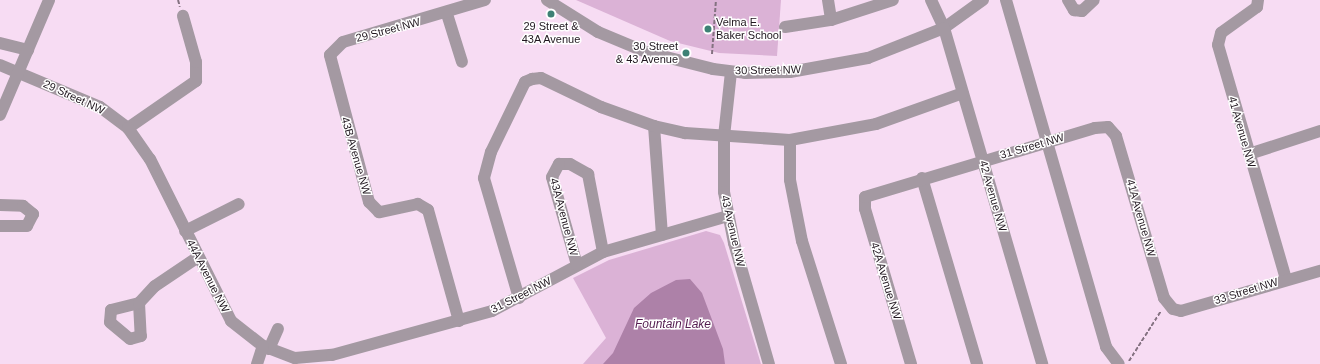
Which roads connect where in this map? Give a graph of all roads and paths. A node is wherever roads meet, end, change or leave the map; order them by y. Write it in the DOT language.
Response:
graph roads {
  1 [pos="49,0"];
  2 [pos="485,0"];
  3 [pos="716,0"];
  4 [pos="828,0"];
  5 [pos="893,0"];
  6 [pos="931,0"];
  7 [pos="983,0"];
  8 [pos="1006,0"];
  9 [pos="1068,0"];
  10 [pos="1094,0"];
  11 [pos="1258,0"];
  12 [pos="549,2"];
  13 [pos="447,14"];
  14 [pos="183,16"];
  15 [pos="831,20"];
  16 [pos="785,27"];
  17 [pos="944,28"];
  18 [pos="0,43"];
  19 [pos="28,50"];
  20 [pos="332,50"];
  21 [pos="712,54"];
  22 [pos="462,62"];
  23 [pos="0,65"];
  24 [pos="19,72"];
  25 [pos="731,72"];
  26 [pos="963,93"];
  27 [pos="0,115"];
  28 [pos="654,126"];
  29 [pos="1108,127"];
  30 [pos="128,128"];
  31 [pos="1320,131"];
  32 [pos="724,136"];
  33 [pos="790,140"];
  34 [pos="1048,141"];
  35 [pos="1249,154"];
  36 [pos="983,160"];
  37 [pos="922,178"];
  38 [pos="865,197"];
  39 [pos="239,204"];
  40 [pos="0,205"];
  41 [pos="728,216"];
  42 [pos="0,226"];
  43 [pos="185,231"];
  44 [pos="662,235"];
  45 [pos="603,252"];
  46 [pos="198,257"];
  47 [pos="577,265"];
  48 [pos="1320,271"];
  49 [pos="1286,279"];
  50 [pos="519,298"];
  51 [pos="139,303"];
  52 [pos="1170,307"];
  53 [pos="459,321"];
  54 [pos="278,329"];
  55 [pos="266,348"];
  56 [pos="284,360"];
  57 [pos="257,364"];
  58 [pos="769,364"];
  59 [pos="840,364"];
  60 [pos="912,364"];
  61 [pos="977,364"];
  62 [pos="1042,364"];
  63 [pos="1119,364"];
  64 [pos="1127,364"];
  1 -- 19 [label="street"];
  2 -- 13 [label="street, 29 Street NW"];
  3 -- 21 [label="path"];
  4 -- 15 [label="street"];
  5 -- 15 [label="street"];
  6 -- 17 [label="street, 42 Avenue NW"];
  7 -- 17 [label="street, 30 Street NW"];
  8 -- 34 [label="street"];
  9 -- 10 [label="street"];
  11 -- 35 [label="street, 41 Avenue NW"];
  12 -- 25 [label="street, 30 Street NW"];
  13 -- 20 [label="street, 29 Street NW"];
  13 -- 22 [label="street"];
  14 -- 30 [label="street"];
  15 -- 16 [label="street"];
  17 -- 25 [label="street, 30 Street NW"];
  17 -- 26 [label="street, 42 Avenue NW"];
  18 -- 19 [label="street"];
  19 -- 24 [label="street"];
  20 -- 53 [label="street, 43B Avenue NW"];
  23 -- 24 [label="street, 29 Street NW"];
  24 -- 27 [label="street"];
  24 -- 30 [label="street, 29 Street NW"];
  25 -- 32 [label="street, 43 Avenue NW"];
  26 -- 33 [label="street"];
  26 -- 36 [label="street, 42 Avenue NW"];
  28 -- 32 [label="street"];
  28 -- 44 [label="street"];
  28 -- 50 [label="street"];
  29 -- 34 [label="street, 31 Street NW"];
  29 -- 52 [label="street, 41A Avenue NW"];
  30 -- 43 [label="street, 44A Avenue NW"];
  31 -- 35 [label="street"];
  32 -- 33 [label="street"];
  32 -- 41 [label="street, 43 Avenue NW"];
  33 -- 59 [label="street"];
  34 -- 36 [label="street, 31 Street NW"];
  34 -- 63 [label="street"];
  35 -- 49 [label="street, 41 Avenue NW"];
  36 -- 37 [label="street, 31 Street NW"];
  36 -- 62 [label="street, 42 Avenue NW"];
  37 -- 38 [label="street, 31 Street NW"];
  37 -- 61 [label="street"];
  38 -- 60 [label="street, 42A Avenue NW"];
  39 -- 43 [label="street, 44A Avenue NW"];
  40 -- 42 [label="street"];
  41 -- 44 [label="street, 31 Street NW"];
  41 -- 58 [label="street, 43 Avenue NW"];
  43 -- 46 [label="street, 44A Avenue NW"];
  44 -- 45 [label="street, 31 Street NW"];
  45 -- 47 [label="street, 31 Street NW"];
  45 -- 47 [label="street, 43A Avenue NW"];
  46 -- 51 [label="street"];
  46 -- 55 [label="street, 44A Avenue NW"];
  47 -- 50 [label="street, 31 Street NW"];
  48 -- 49 [label="street, 33 Street NW"];
  49 -- 52 [label="street, 33 Street NW"];
  50 -- 53 [label="street, 31 Street NW"];
  52 -- 64 [label="path"];
  53 -- 56 [label="street, 31 Street NW"];
  54 -- 55 [label="street"];
  55 -- 56 [label="street, 31 Street NW"];
  55 -- 57 [label="street"];
}
